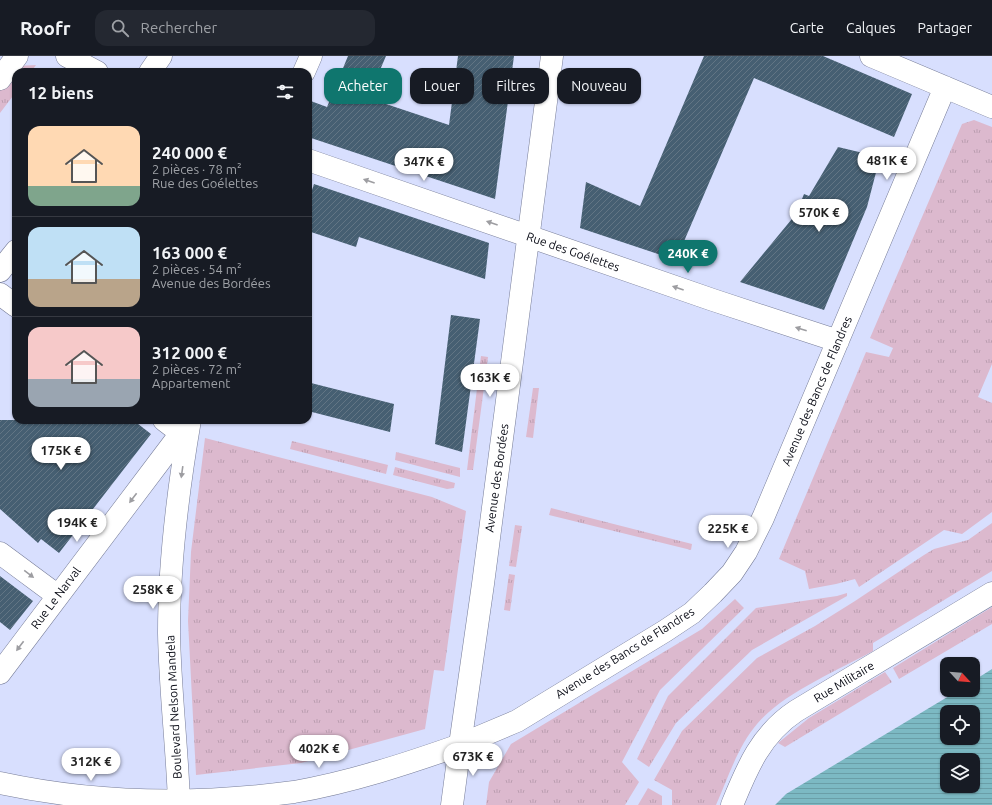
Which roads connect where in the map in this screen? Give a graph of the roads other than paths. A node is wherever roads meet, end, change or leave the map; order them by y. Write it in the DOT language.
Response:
graph roads {
  1 [pos="17,56"];
  2 [pos="67,56"];
  3 [pos="161,56"];
  4 [pos="311,56"];
  5 [pos="552,56"];
  6 [pos="884,59"];
  7 [pos="90,68"];
  8 [pos="153,68"];
  9 [pos="306,68"];
  10 [pos="0,79"];
  11 [pos="945,87"];
  12 [pos="992,107"];
  13 [pos="312,161"];
  14 [pos="528,236"];
  15 [pos="12,255"];
  16 [pos="0,271"];
  17 [pos="0,294"];
  18 [pos="12,303"];
  19 [pos="838,341"];
  20 [pos="174,424"];
  21 [pos="186,429"];
  22 [pos="0,553"];
  23 [pos="992,593"];
  24 [pos="58,596"];
  25 [pos="0,673"];
  26 [pos="460,745"];
  27 [pos="0,783"];
  28 [pos="179,802"];
  29 [pos="452,805"];
  30 [pos="732,805"];
  1 -- 10 [label="street"];
  2 -- 7 [label="street"];
  3 -- 8 [label="street"];
  4 -- 9 [label="street"];
  5 -- 14 [label="street, Avenue des Bordées"];
  6 -- 11 [label="street"];
  11 -- 12 [label="street"];
  11 -- 19 [label="street, Avenue des Bancs de Flandres"];
  14 -- 13 [label="street, Rue des Goélettes, one-way"];
  19 -- 14 [label="street, Rue des Goélettes, one-way"];
  14 -- 26 [label="street, Avenue des Bordées"];
  15 -- 16 [label="street"];
  17 -- 18 [label="street"];
  19 -- 26 [label="street, Avenue des Bancs de Flandres"];
  20 -- 21 [label="street"];
  21 -- 24 [label="street, Rue Le Narval, one-way"];
  21 -- 28 [label="street, Boulevard Nelson Mandela, one-way"];
  22 -- 24 [label="street, one-way"];
  23 -- 30 [label="street, Rue Militaire"];
  24 -- 25 [label="street, Rue Le Narval, one-way"];
  26 -- 28 [label="street, Avenue des Bancs de Flandres"];
  26 -- 29 [label="street, Avenue des Bordées"];
  27 -- 28 [label="street, Avenue des Bancs de Flandres"];
}
